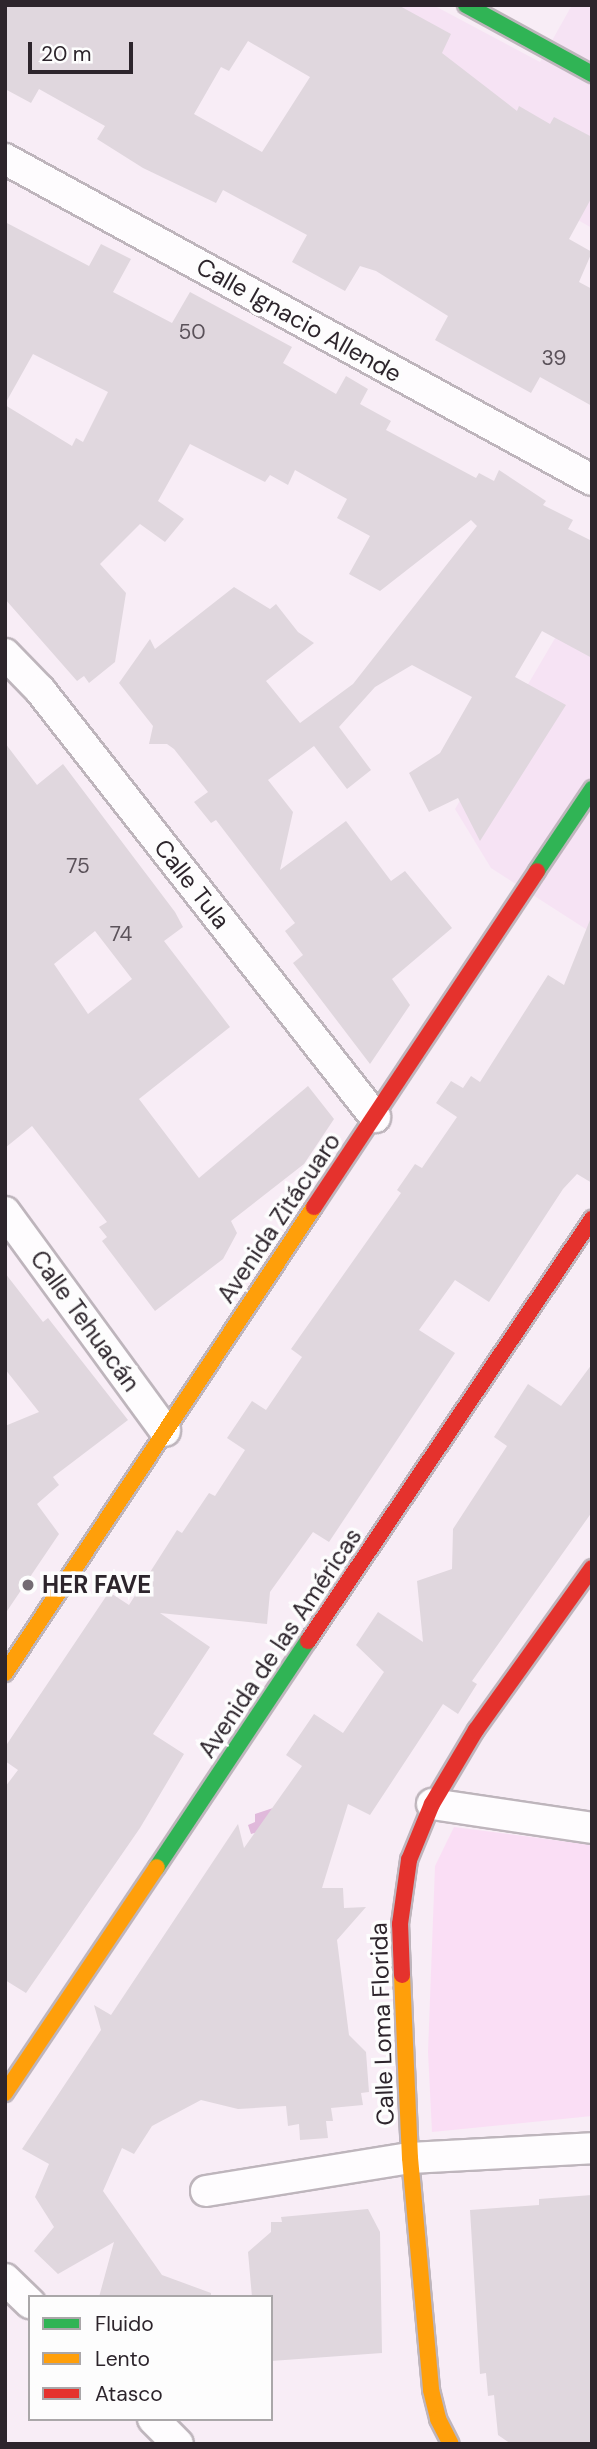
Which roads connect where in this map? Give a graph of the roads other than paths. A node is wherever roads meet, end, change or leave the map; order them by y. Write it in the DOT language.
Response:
graph roads {
  1 [pos="466,5"];
  2 [pos="592,74"];
  3 [pos="5,159"];
  4 [pos="592,480"];
  5 [pos="5,654"];
  6 [pos="592,789"];
  7 [pos="375,1117"];
  8 [pos="5,1212"];
  9 [pos="592,1219"];
  10 [pos="165,1430"];
  11 [pos="592,1568"];
  12 [pos="5,1673"];
  13 [pos="432,1804"];
  14 [pos="592,1828"];
  15 [pos="5,2093"];
  16 [pos="592,2148"];
  17 [pos="410,2158"];
  18 [pos="206,2190"];
  19 [pos="5,2280"];
  20 [pos="28,2301"];
  21 [pos="155,2421"];
  22 [pos="178,2444"];
  23 [pos="451,2444"];
  1 -- 2 [label="street"];
  3 -- 4 [label="street, Calle Ignacio Allende"];
  5 -- 7 [label="street, Calle Tula"];
  6 -- 7 [label="street, Avenida Zitácuaro"];
  7 -- 10 [label="street, Avenida Zitácuaro"];
  8 -- 10 [label="street, Calle Tehuacán"];
  9 -- 15 [label="street, Avenida de las Américas"];
  10 -- 12 [label="street, Avenida Zitácuaro"];
  11 -- 13 [label="street, Calle Loma Florida"];
  13 -- 14 [label="street"];
  13 -- 17 [label="street, Calle Loma Florida"];
  16 -- 17 [label="street"];
  17 -- 18 [label="street"];
  17 -- 23 [label="street, Calle Loma Florida"];
  19 -- 20 [label="street"];
  21 -- 22 [label="street"];
}
